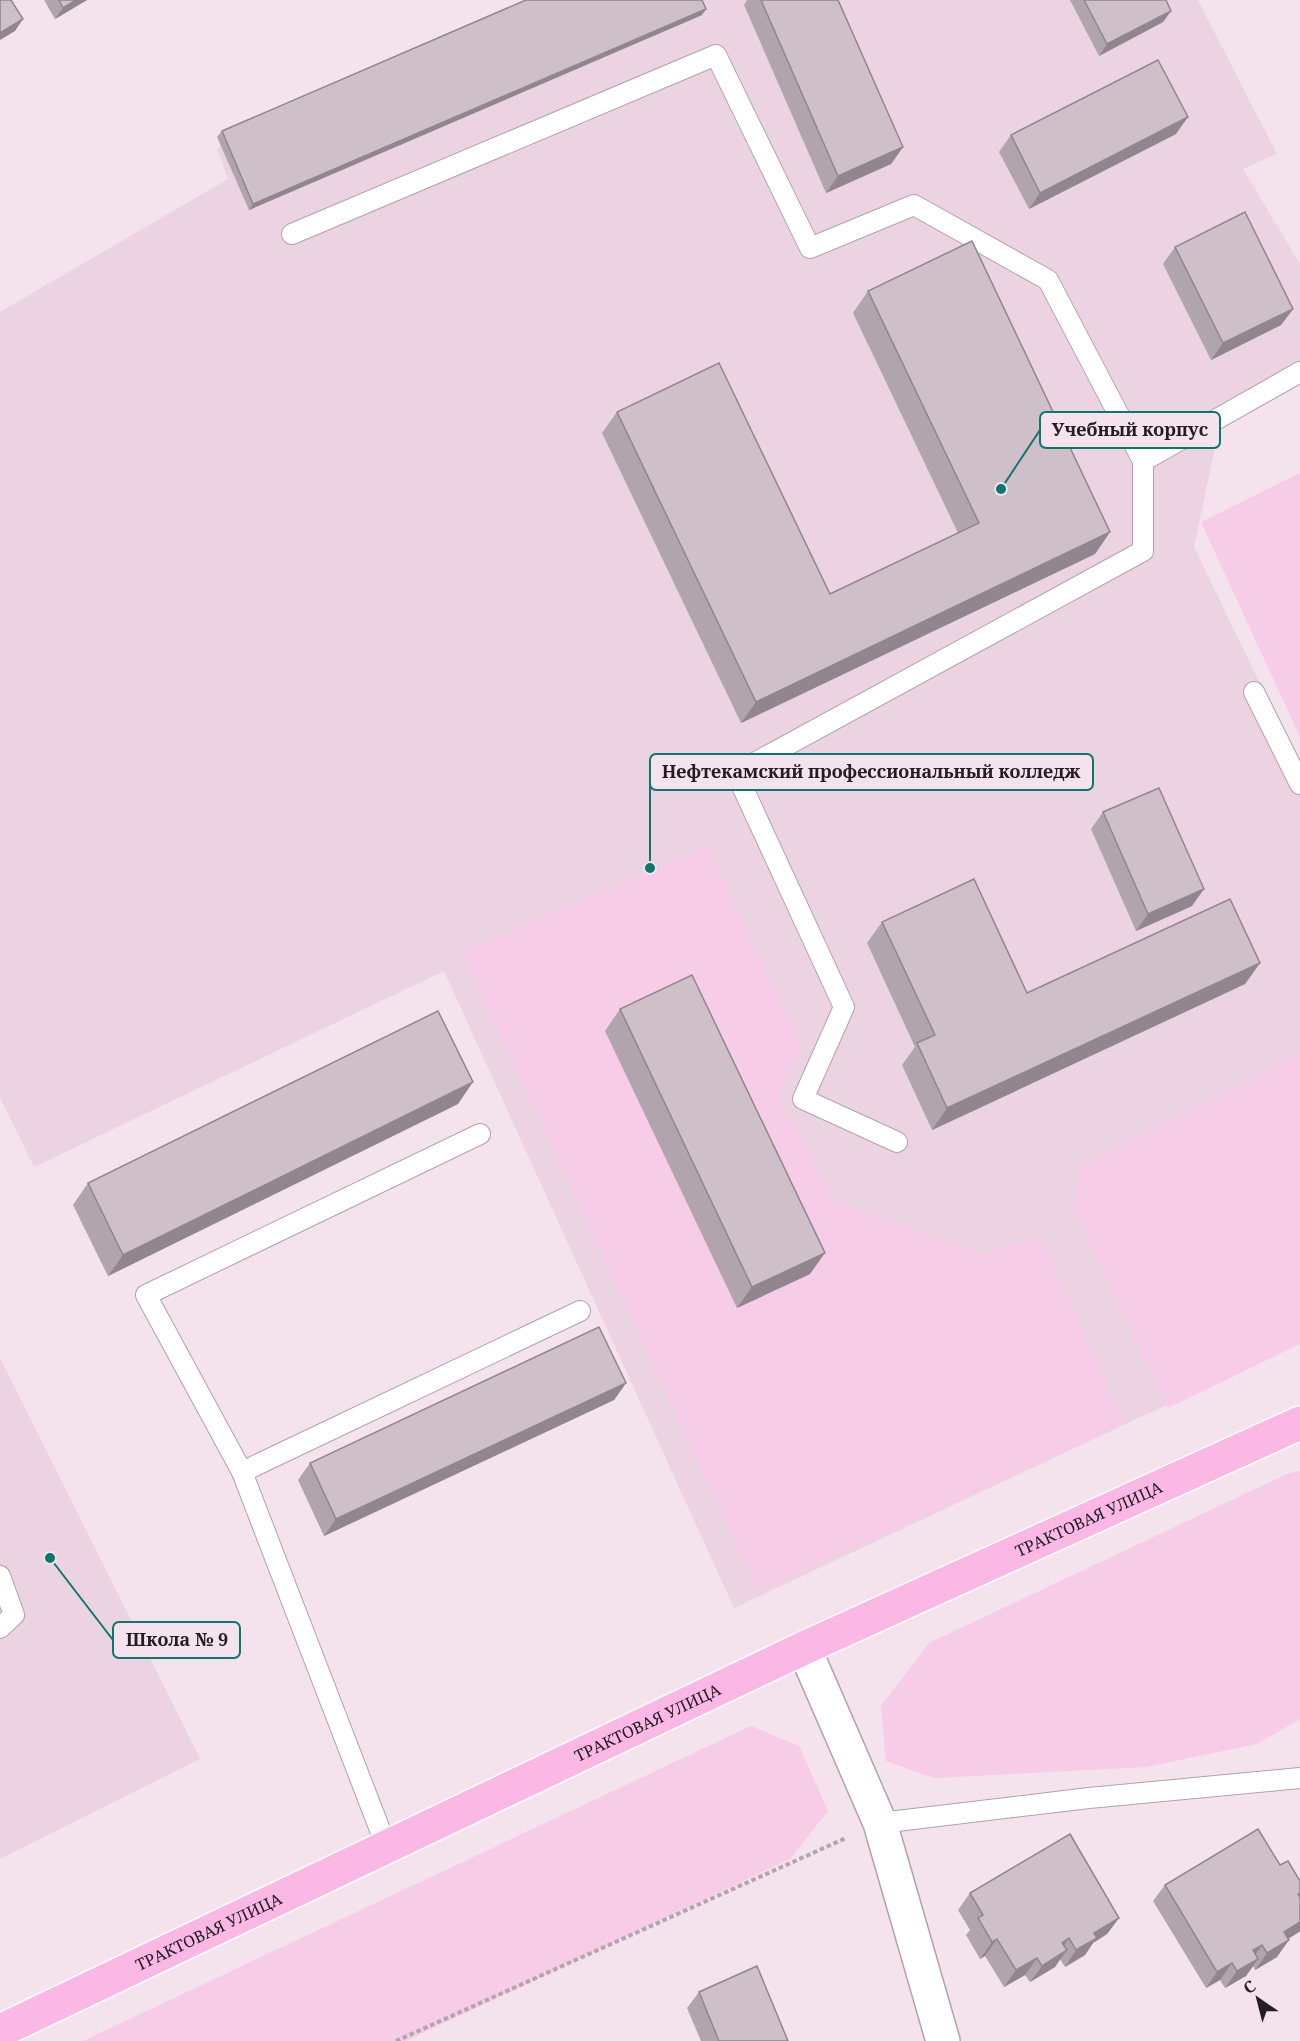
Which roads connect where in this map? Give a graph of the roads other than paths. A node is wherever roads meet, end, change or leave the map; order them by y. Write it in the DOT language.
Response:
graph roads {
  1 [pos="292,234"];
  2 [pos="1300,372"];
  3 [pos="1143,461"];
  4 [pos="1254,692"];
  5 [pos="1300,784"];
  6 [pos="480,1134"];
  7 [pos="897,1142"];
  8 [pos="580,1311"];
  9 [pos="1300,1423"];
  10 [pos="242,1472"];
  11 [pos="0,1575"];
  12 [pos="0,1628"];
  13 [pos="804,1648"];
  14 [pos="1300,1778"];
  15 [pos="880,1823"];
  16 [pos="387,1848"];
  17 [pos="0,2031"];
  18 [pos="943,2041"];
  1 -- 3 [label="lane"];
  2 -- 3 [label="lane"];
  3 -- 7 [label="lane"];
  4 -- 5 [label="lane"];
  6 -- 10 [label="lane"];
  8 -- 10 [label="lane"];
  9 -- 13 [label="main road, ТРАКТОВАЯ УЛИЦА"];
  10 -- 16 [label="lane"];
  11 -- 12 [label="lane"];
  13 -- 15 [label="street"];
  13 -- 16 [label="main road, ТРАКТОВАЯ УЛИЦА"];
  14 -- 15 [label="lane"];
  15 -- 18 [label="street"];
  16 -- 17 [label="main road, ТРАКТОВАЯ УЛИЦА"];
}
